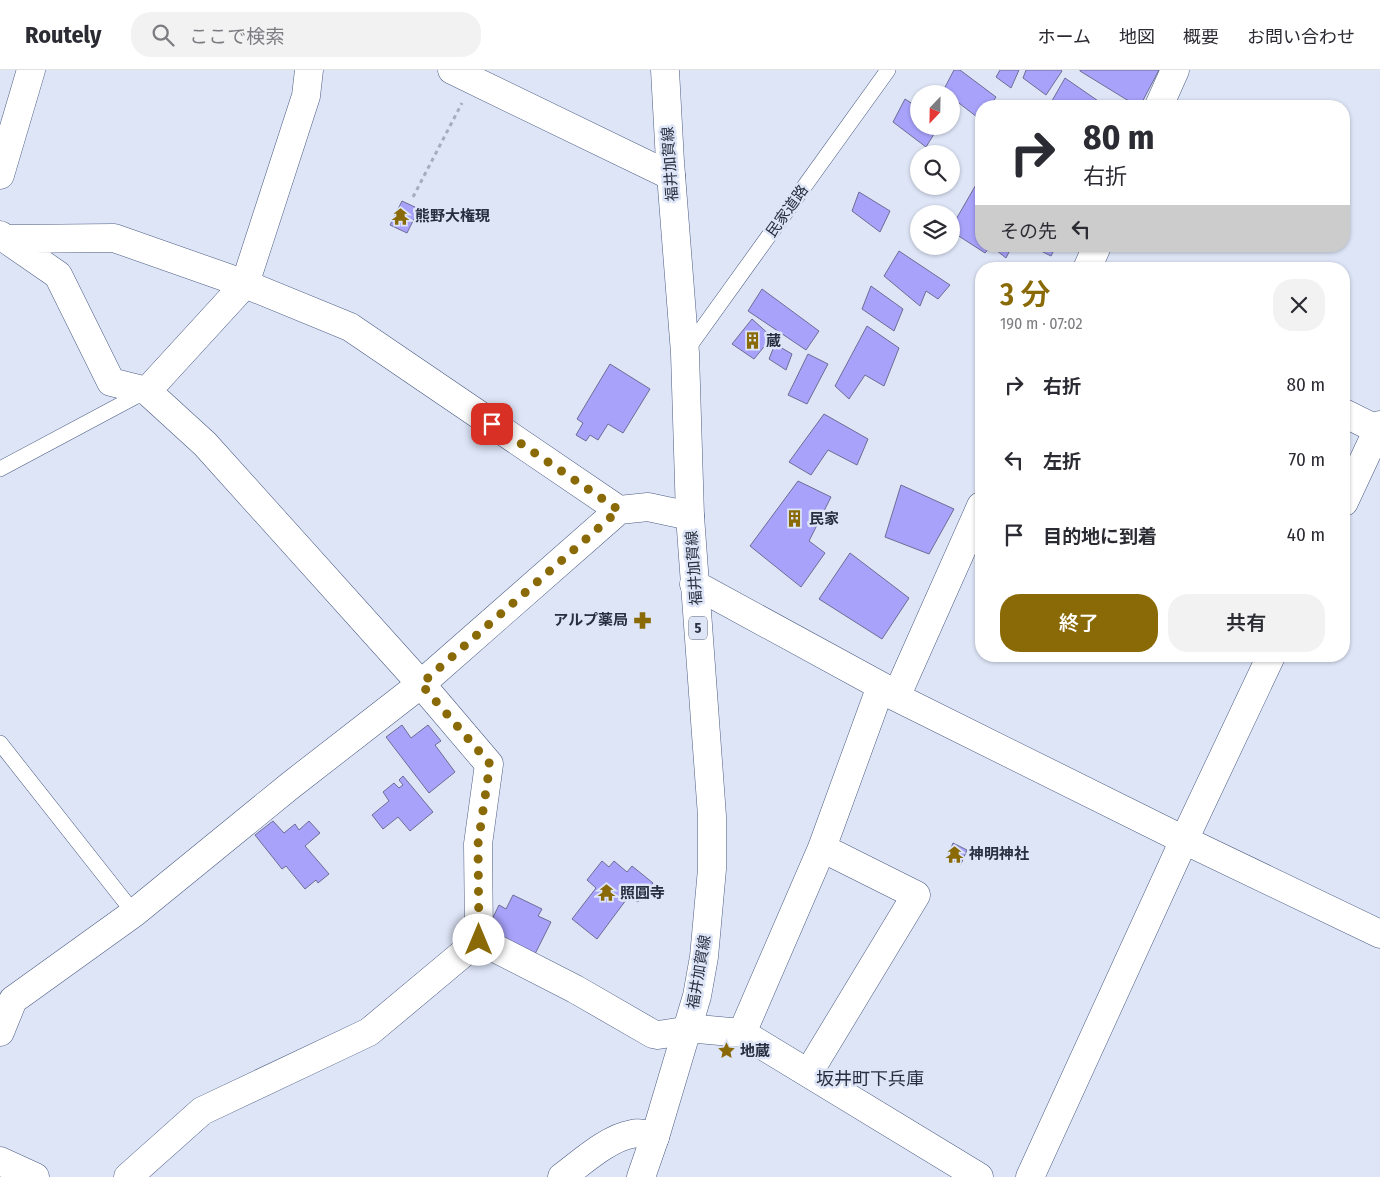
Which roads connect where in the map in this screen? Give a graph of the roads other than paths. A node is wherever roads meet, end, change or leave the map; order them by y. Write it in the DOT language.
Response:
graph roads {
  1 [pos="31,70"];
  2 [pos="309,70"];
  3 [pos="665,70"];
  4 [pos="888,70"];
  5 [pos="1175,70"];
  6 [pos="463,75"];
  7 [pos="1162,100"];
  8 [pos="0,174"];
  9 [pos="671,176"];
  10 [pos="3,237"];
  11 [pos="245,284"];
  12 [pos="685,353"];
  13 [pos="147,391"];
  14 [pos="1350,415"];
  15 [pos="1379,427"];
  16 [pos="0,470"];
  17 [pos="1350,489"];
  18 [pos="619,510"];
  19 [pos="690,516"];
  20 [pos="975,518"];
  21 [pos="694,584"];
  22 [pos="1268,662"];
  23 [pos="421,684"];
  24 [pos="888,692"];
  25 [pos="0,743"];
  26 [pos="1184,840"];
  27 [pos="822,848"];
  28 [pos="134,913"];
  29 [pos="1380,934"];
  30 [pos="479,940"];
  31 [pos="688,1029"];
  32 [pos="0,1032"];
  33 [pos="742,1033"];
  34 [pos="809,1072"];
  35 [pos="655,1137"];
  36 [pos="0,1161"];
  37 [pos="35,1177"];
  38 [pos="128,1177"];
  39 [pos="562,1177"];
  40 [pos="640,1177"];
  41 [pos="979,1177"];
  42 [pos="1030,1177"];
  1 -- 8 [label="street"];
  2 -- 11 [label="street"];
  3 -- 9 [label="street, 福井加賀線 / 5"];
  4 -- 12 [label="lane, 民家道路"];
  5 -- 7 [label="street"];
  6 -- 9 [label="street"];
  9 -- 12 [label="street, 福井加賀線 / 5"];
  10 -- 11 [label="street"];
  10 -- 13 [label="street"];
  11 -- 13 [label="street"];
  11 -- 18 [label="street"];
  12 -- 19 [label="street, 福井加賀線 / 5"];
  13 -- 16 [label="lane"];
  13 -- 23 [label="street"];
  14 -- 15 [label="street"];
  15 -- 17 [label="street"];
  18 -- 19 [label="street"];
  18 -- 23 [label="street"];
  19 -- 21 [label="street, 福井加賀線 / 5"];
  20 -- 24 [label="street"];
  21 -- 24 [label="street"];
  21 -- 31 [label="street, 福井加賀線 / 5"];
  22 -- 26 [label="street"];
  23 -- 28 [label="street"];
  23 -- 30 [label="street"];
  24 -- 26 [label="street"];
  24 -- 27 [label="street"];
  25 -- 28 [label="lane"];
  26 -- 29 [label="street"];
  26 -- 42 [label="street"];
  27 -- 33 [label="street"];
  27 -- 34 [label="street"];
  28 -- 32 [label="street"];
  30 -- 31 [label="street"];
  30 -- 38 [label="street"];
  31 -- 33 [label="street"];
  31 -- 35 [label="street, 福井加賀線 / 5"];
  33 -- 34 [label="street"];
  34 -- 41 [label="street"];
  35 -- 39 [label="street"];
  35 -- 40 [label="street, 福井加賀線 / 5"];
  36 -- 37 [label="street"];
}
